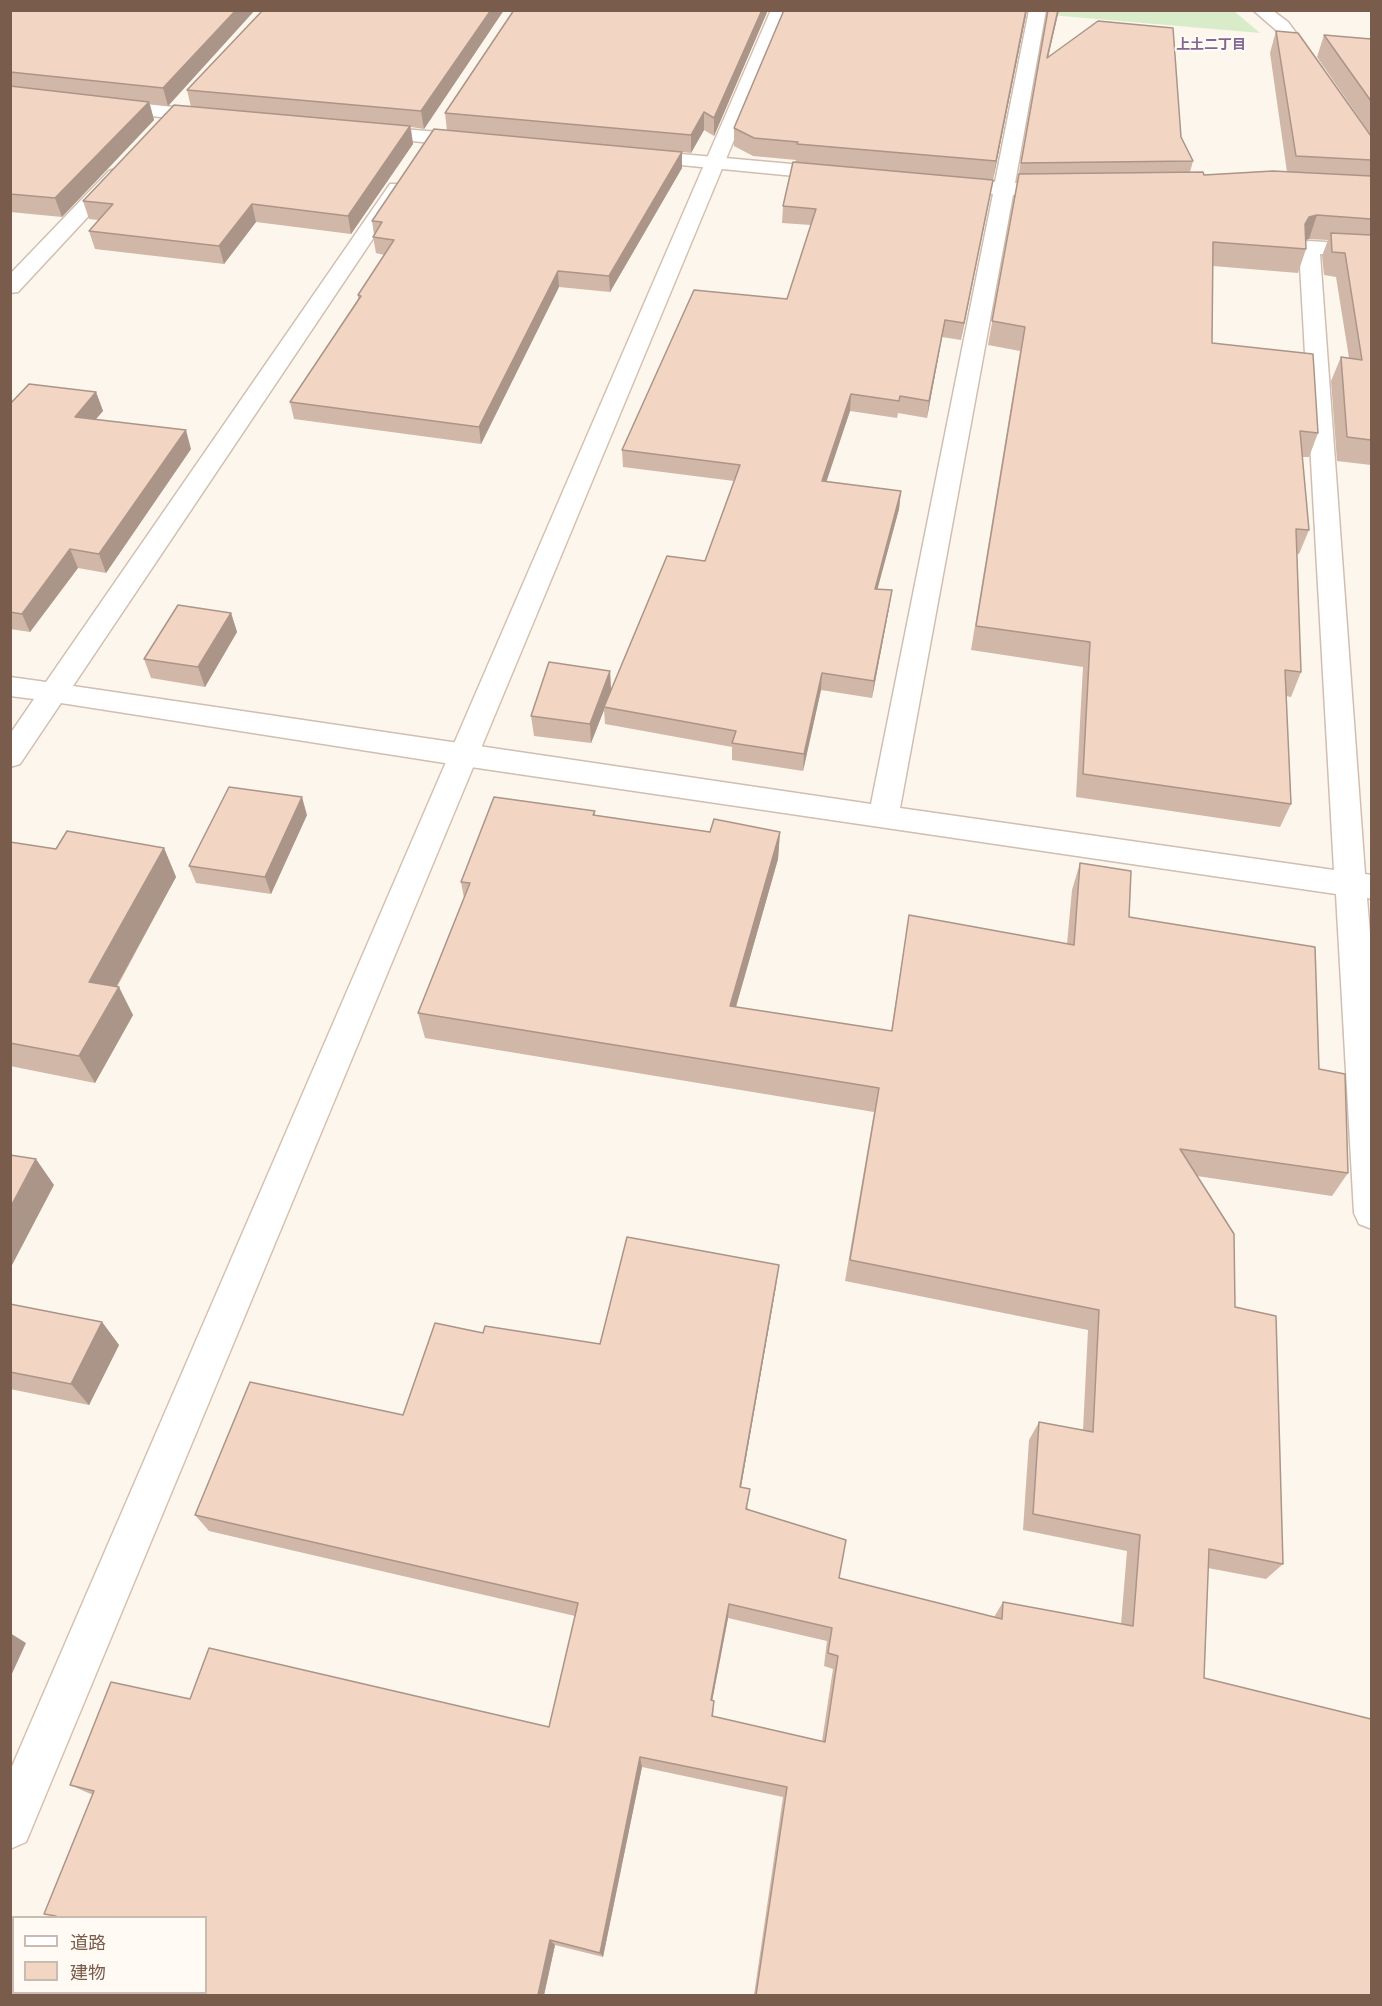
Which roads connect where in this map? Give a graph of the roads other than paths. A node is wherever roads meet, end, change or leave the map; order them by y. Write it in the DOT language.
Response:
graph roads {
  1 [pos="780,10"];
  2 [pos="1038,10"];
  3 [pos="1262,10"];
  4 [pos="1322,81"];
  5 [pos="189,98"];
  6 [pos="92,105"];
  7 [pos="174,114"];
  8 [pos="232,119"];
  9 [pos="438,128"];
  10 [pos="350,130"];
  11 [pos="157,131"];
  12 [pos="491,143"];
  13 [pos="621,155"];
  14 [pos="133,157"];
  15 [pos="715,163"];
  16 [pos="854,175"];
  17 [pos="923,182"];
  18 [pos="1076,188"];
  19 [pos="1005,189"];
  20 [pos="1371,251"];
  21 [pos="10,287"];
  22 [pos="10,686"];
  23 [pos="54,692"];
  24 [pos="464,756"];
  25 [pos="10,757"];
  26 [pos="884,816"];
  27 [pos="1360,885"];
  28 [pos="1371,1213"];
  29 [pos="10,1826"];
  1 -- 15 [label="street"];
  2 -- 19 [label="street"];
  3 -- 4 [label="street"];
  5 -- 7 [label="street"];
  6 -- 7 [label="street"];
  7 -- 8 [label="street"];
  7 -- 11 [label="street"];
  9 -- 10 [label="street"];
  9 -- 12 [label="street"];
  9 -- 23 [label="street"];
  13 -- 15 [label="street"];
  14 -- 21 [label="street"];
  15 -- 16 [label="street"];
  15 -- 24 [label="street"];
  17 -- 19 [label="street"];
  18 -- 19 [label="street"];
  19 -- 26 [label="street"];
  20 -- 27 [label="street"];
  22 -- 23 [label="street"];
  23 -- 24 [label="street"];
  23 -- 25 [label="street"];
  24 -- 26 [label="street"];
  24 -- 29 [label="street"];
  26 -- 27 [label="street"];
  27 -- 28 [label="street"];
}
